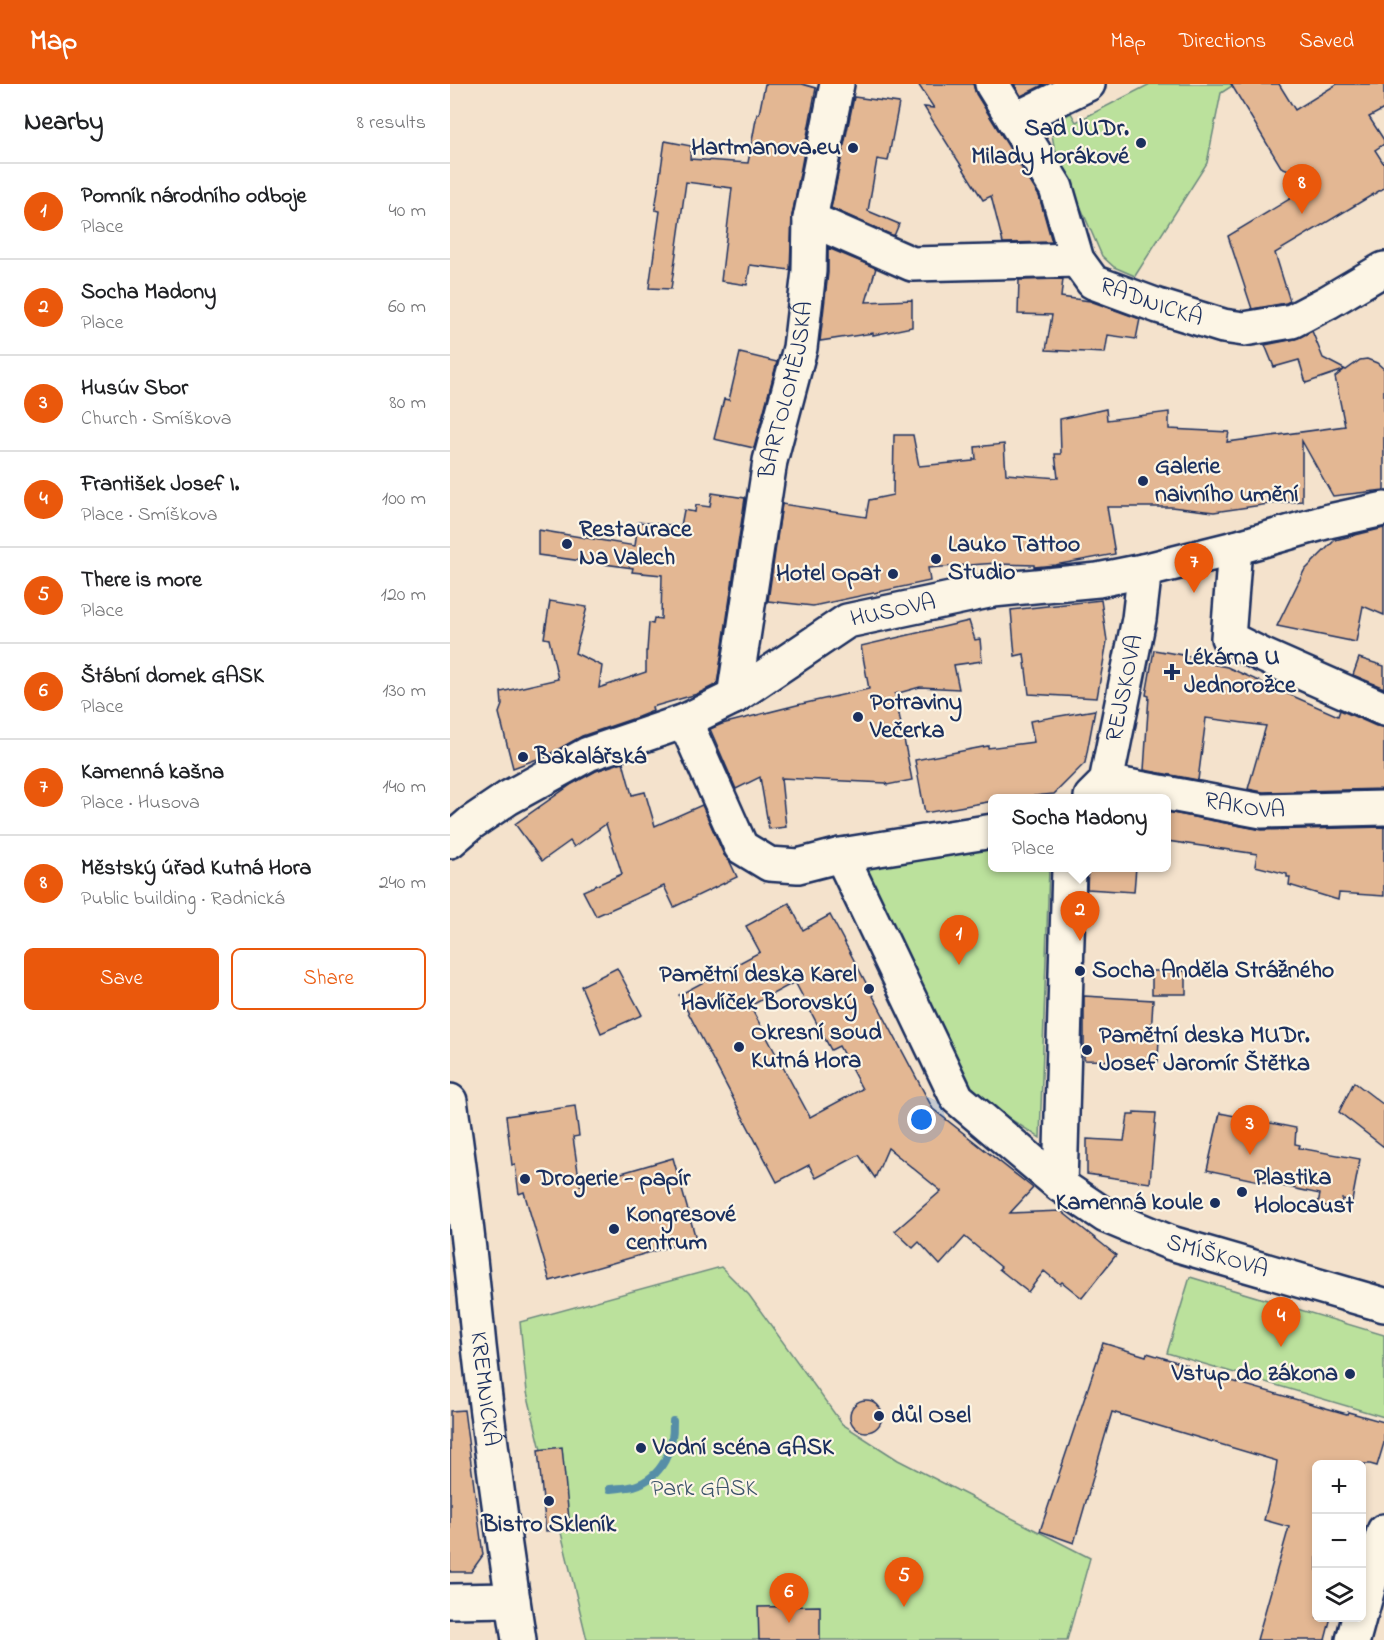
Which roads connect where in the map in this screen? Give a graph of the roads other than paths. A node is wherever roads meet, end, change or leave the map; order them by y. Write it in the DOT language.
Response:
graph roads {
  1 [pos="837,84"];
  2 [pos="992,84"];
  3 [pos="1088,84"];
  4 [pos="1014,120"];
  5 [pos="810,219"];
  6 [pos="1077,260"];
  7 [pos="1384,269"];
  8 [pos="1384,509"];
  9 [pos="1235,548"];
  10 [pos="1143,572"];
  11 [pos="734,697"];
  12 [pos="1384,709"];
  13 [pos="685,721"];
  14 [pos="1098,790"];
  15 [pos="1129,794"];
  16 [pos="1171,799"];
  17 [pos="1384,808"];
  18 [pos="457,829"];
  19 [pos="988,832"];
  20 [pos="841,855"];
  21 [pos="450,864"];
  22 [pos="1069,872"];
  23 [pos="450,1101"];
  24 [pos="1060,1185"];
  25 [pos="1384,1305"];
  26 [pos="1384,1531"];
  27 [pos="1366,1596"];
  28 [pos="513,1600"];
  29 [pos="451,1607"];
  30 [pos="1358,1622"];
  31 [pos="519,1640"];
  32 [pos="1353,1640"];
  1 -- 5 [label="street, BARTOLOMĚJSKÁ"];
  2 -- 4 [label="street, RADNICKÁ"];
  3 -- 4 [label="street"];
  4 -- 6 [label="street, RADNICKÁ"];
  5 -- 6 [label="street"];
  5 -- 11 [label="street, BARTOLOMĚJSKÁ"];
  6 -- 7 [label="street, RADNICKÁ"];
  8 -- 9 [label="street, HUSOVA"];
  9 -- 10 [label="street, HUSOVA"];
  9 -- 12 [label="street"];
  10 -- 11 [label="street, HUSOVA"];
  10 -- 14 [label="street, REJSKOVA"];
  11 -- 13 [label="street, HUSOVA"];
  13 -- 18 [label="street, HUSOVA"];
  13 -- 20 [label="street"];
  14 -- 15 [label="street, RAKOVA"];
  16 -- 17 [label="street, RAKOVA"];
  18 -- 21 [label="street"];
  19 -- 20 [label="street"];
  20 -- 24 [label="street, SMÍŠKOVA"];
  22 -- 24 [label="street"];
  23 -- 28 [label="street, KREMNICKÁ"];
  24 -- 25 [label="street, SMÍŠKOVA"];
  26 -- 27 [label="street"];
  28 -- 29 [label="street"];
  28 -- 31 [label="street, KREMNICKÁ"];
  30 -- 32 [label="street"];
}
